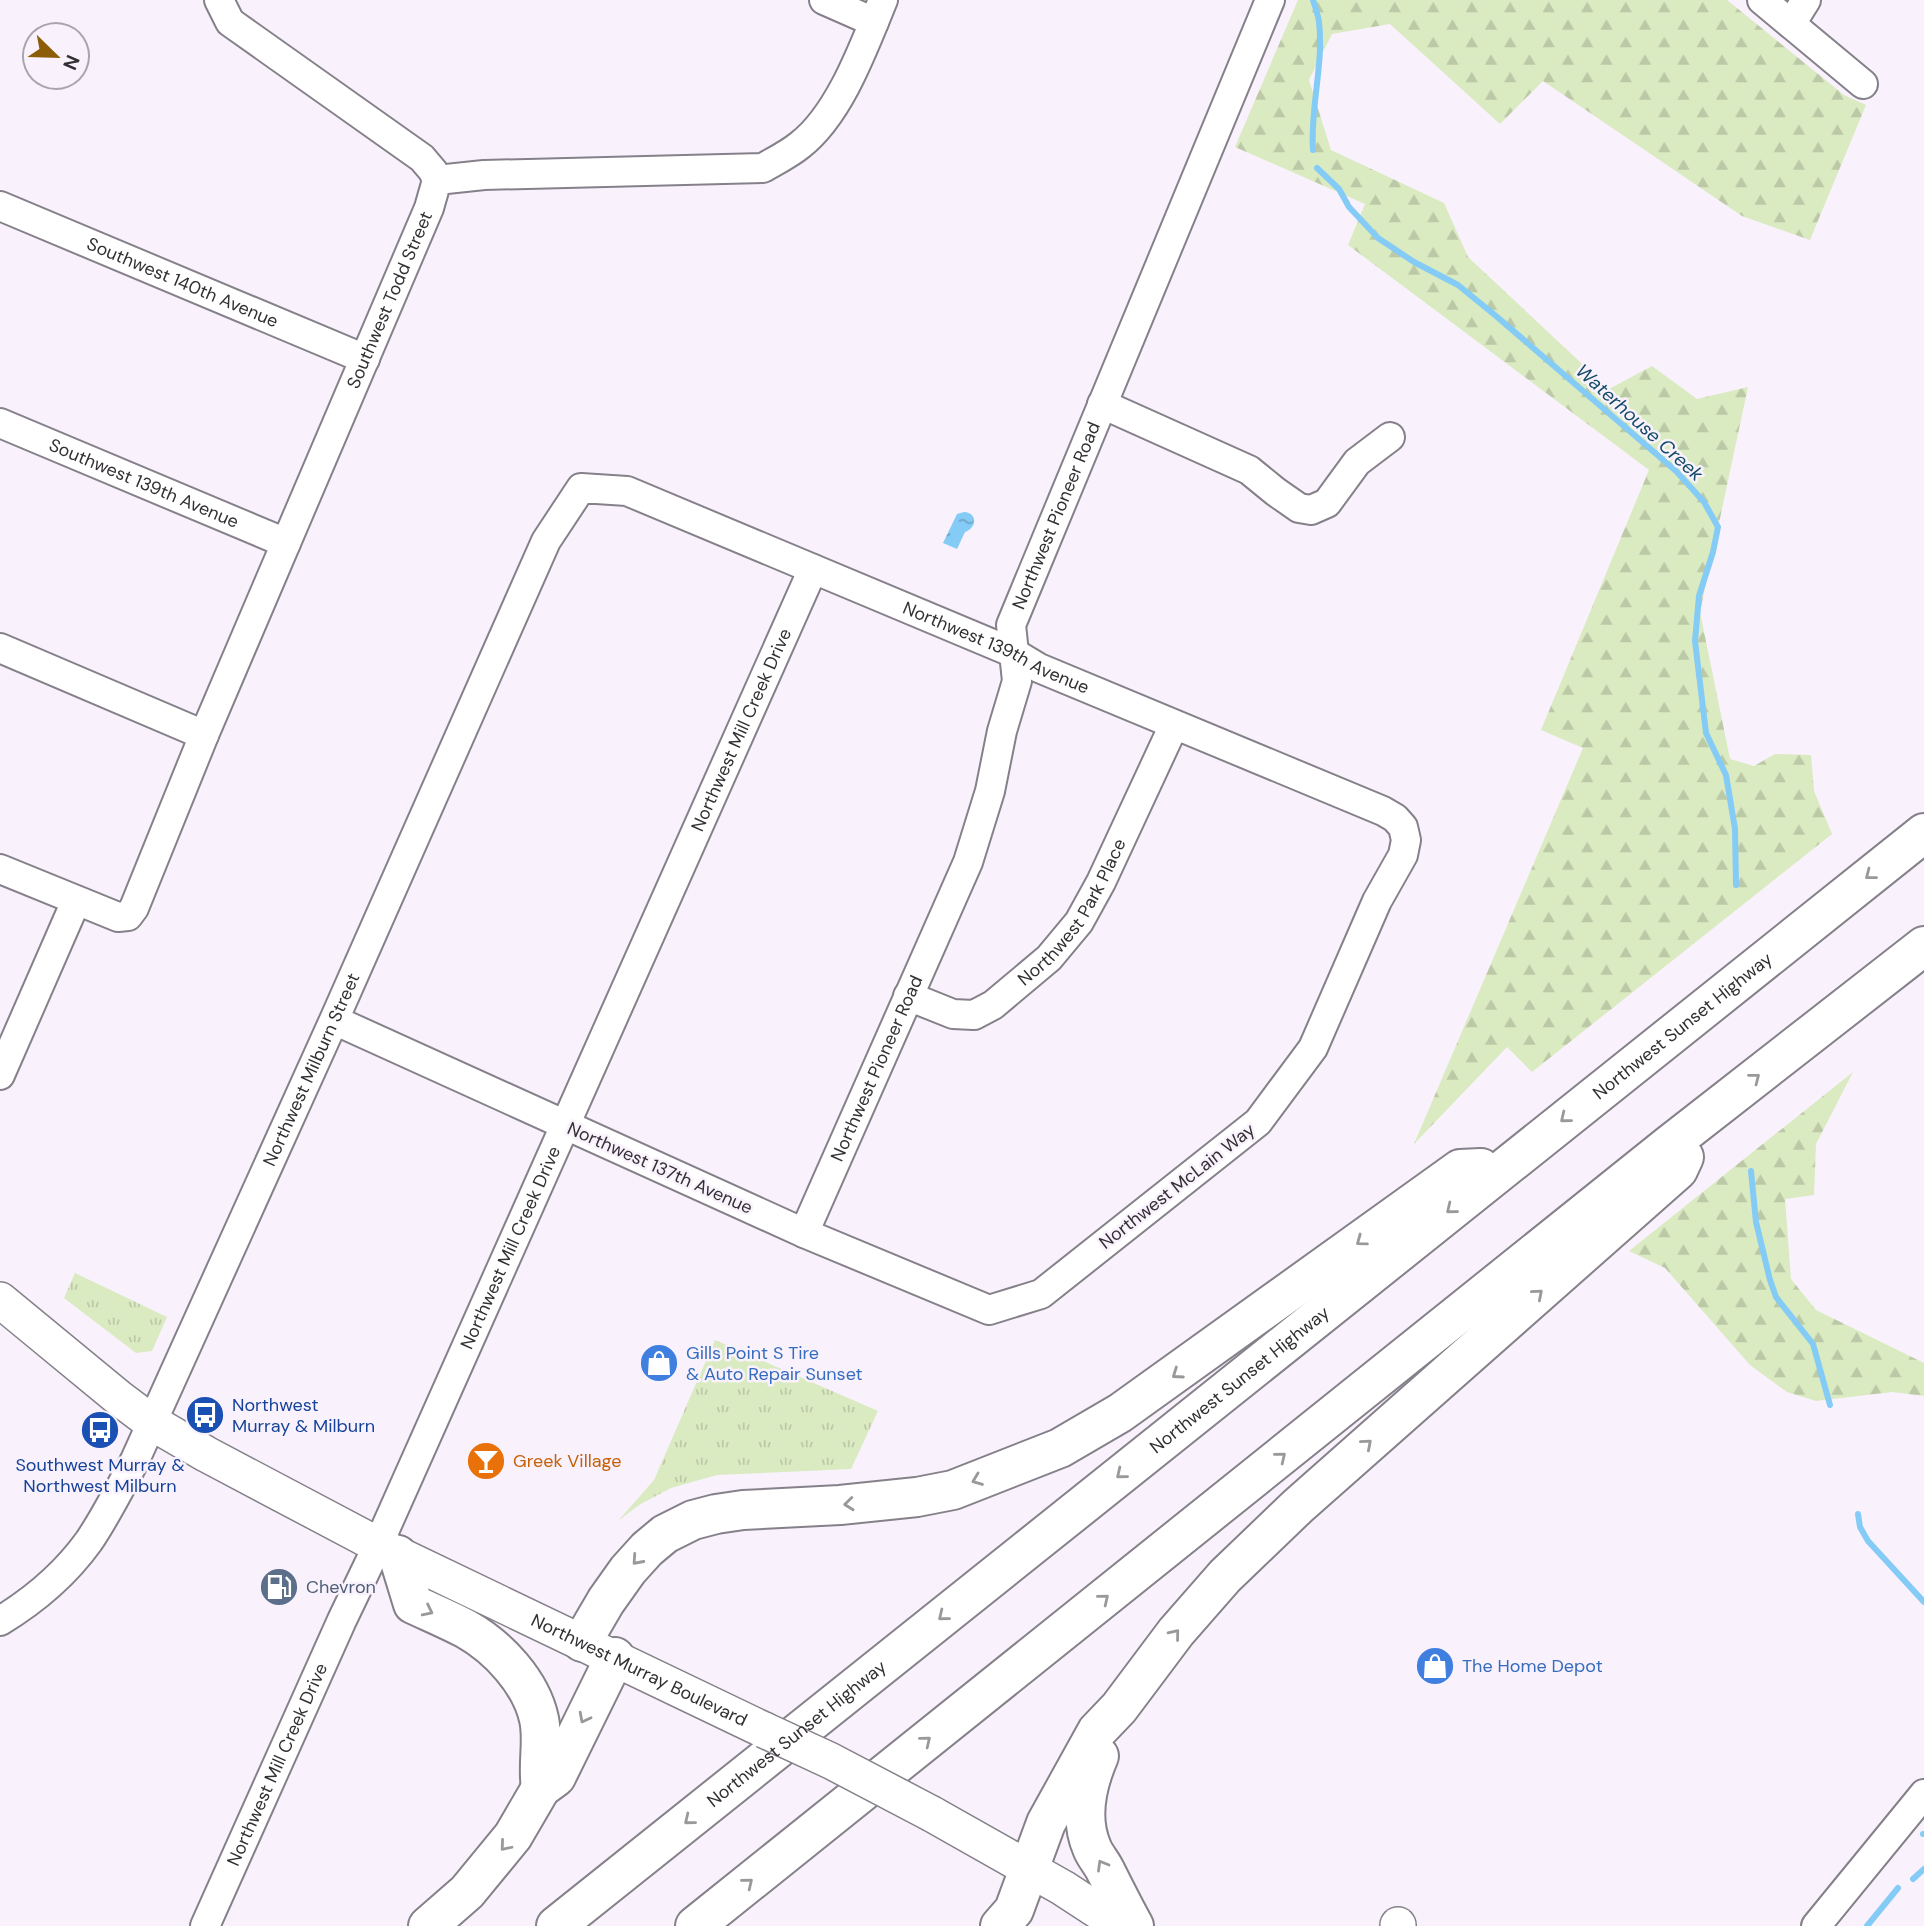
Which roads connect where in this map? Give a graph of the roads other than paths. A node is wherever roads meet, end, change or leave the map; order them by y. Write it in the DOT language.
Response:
graph roads {
  1 [pos="824,0"];
  2 [pos="1270,0"];
  3 [pos="1762,0"];
  4 [pos="1806,0"];
  5 [pos="879,11"];
  6 [pos="221,19"];
  7 [pos="1791,24"];
  8 [pos="1863,84"];
  9 [pos="437,180"];
  10 [pos="0,206"];
  11 [pos="365,359"];
  12 [pos="1102,404"];
  13 [pos="0,423"];
  14 [pos="1390,437"];
  15 [pos="581,488"];
  16 [pos="286,543"];
  17 [pos="813,569"];
  18 [pos="0,648"];
  19 [pos="1014,653"];
  20 [pos="1174,725"];
  21 [pos="204,735"];
  22 [pos="1403,827"];
  23 [pos="1924,833"];
  24 [pos="0,869"];
  25 [pos="76,901"];
  26 [pos="1924,946"];
  27 [pos="908,996"];
  28 [pos="334,1020"];
  29 [pos="0,1075"];
  30 [pos="1701,1120"];
  31 [pos="565,1125"];
  32 [pos="1504,1167"];
  33 [pos="804,1233"];
  34 [pos="0,1300"];
  35 [pos="989,1310"];
  36 [pos="151,1422"];
  37 [pos="388,1550"];
  38 [pos="0,1621"];
  39 [pos="598,1649"];
  40 [pos="1119,1708"];
  41 [pos="541,1788"];
  42 [pos="1924,1794"];
  43 [pos="1029,1868"];
  44 [pos="205,1926"];
  45 [pos="428,1926"];
  46 [pos="556,1926"];
  47 [pos="695,1926"];
  48 [pos="1000,1926"];
  49 [pos="1121,1926"];
  50 [pos="1133,1926"];
  51 [pos="1816,1926"];
  1 -- 5 [label="street"];
  2 -- 12 [label="street, Northwest Pioneer Road"];
  3 -- 7 [label="street"];
  4 -- 7 [label="street"];
  5 -- 9 [label="street"];
  6 -- 9 [label="street"];
  7 -- 8 [label="street"];
  9 -- 11 [label="street, Southwest Todd Street"];
  10 -- 11 [label="street, Southwest 140th Avenue"];
  11 -- 16 [label="street, Southwest Todd Street"];
  12 -- 14 [label="street"];
  12 -- 19 [label="street, Northwest Pioneer Road"];
  13 -- 16 [label="street, Southwest 139th Avenue"];
  15 -- 17 [label="street, Northwest 139th Avenue"];
  15 -- 28 [label="street, Northwest Milburn Street"];
  16 -- 21 [label="street, Southwest Todd Street"];
  17 -- 19 [label="street, Northwest 139th Avenue"];
  17 -- 31 [label="street, Northwest Mill Creek Drive"];
  18 -- 21 [label="street"];
  19 -- 20 [label="street, Northwest 139th Avenue"];
  19 -- 27 [label="street, Northwest Pioneer Road"];
  20 -- 22 [label="street, Northwest 139th Avenue"];
  20 -- 27 [label="street, Northwest Park Place"];
  21 -- 25 [label="street, Southwest Todd Street"];
  22 -- 35 [label="street, Northwest McLain Way"];
  23 -- 32 [label="highway, Northwest Sunset Highway, one-way"];
  24 -- 25 [label="street"];
  25 -- 29 [label="street"];
  30 -- 26 [label="highway, one-way"];
  27 -- 33 [label="street, Northwest Pioneer Road"];
  28 -- 31 [label="street, Northwest 137th Avenue"];
  28 -- 36 [label="street, Northwest Milburn Street"];
  40 -- 30 [label="highway, one-way"];
  47 -- 30 [label="highway, one-way"];
  31 -- 33 [label="street, Northwest 137th Avenue"];
  31 -- 37 [label="street, Northwest Mill Creek Drive"];
  32 -- 39 [label="highway, one-way"];
  32 -- 46 [label="highway, Northwest Sunset Highway, one-way"];
  33 -- 35 [label="street, Northwest 137th Avenue"];
  34 -- 36 [label="main road, Northwest Murray Boulevard"];
  36 -- 37 [label="main road, Northwest Murray Boulevard"];
  36 -- 38 [label="street, Northwest Milburn Street"];
  37 -- 39 [label="main road, Northwest Murray Boulevard"];
  37 -- 41 [label="highway, one-way"];
  37 -- 44 [label="street, Northwest Mill Creek Drive"];
  39 -- 41 [label="highway, one-way"];
  39 -- 43 [label="main road, Northwest Murray Boulevard, bridge"];
  40 -- 43 [label="highway"];
  50 -- 40 [label="highway, one-way"];
  41 -- 45 [label="highway, one-way"];
  42 -- 51 [label="street"];
  43 -- 48 [label="highway"];
  43 -- 49 [label="main road, Northwest Murray Boulevard"];
}
